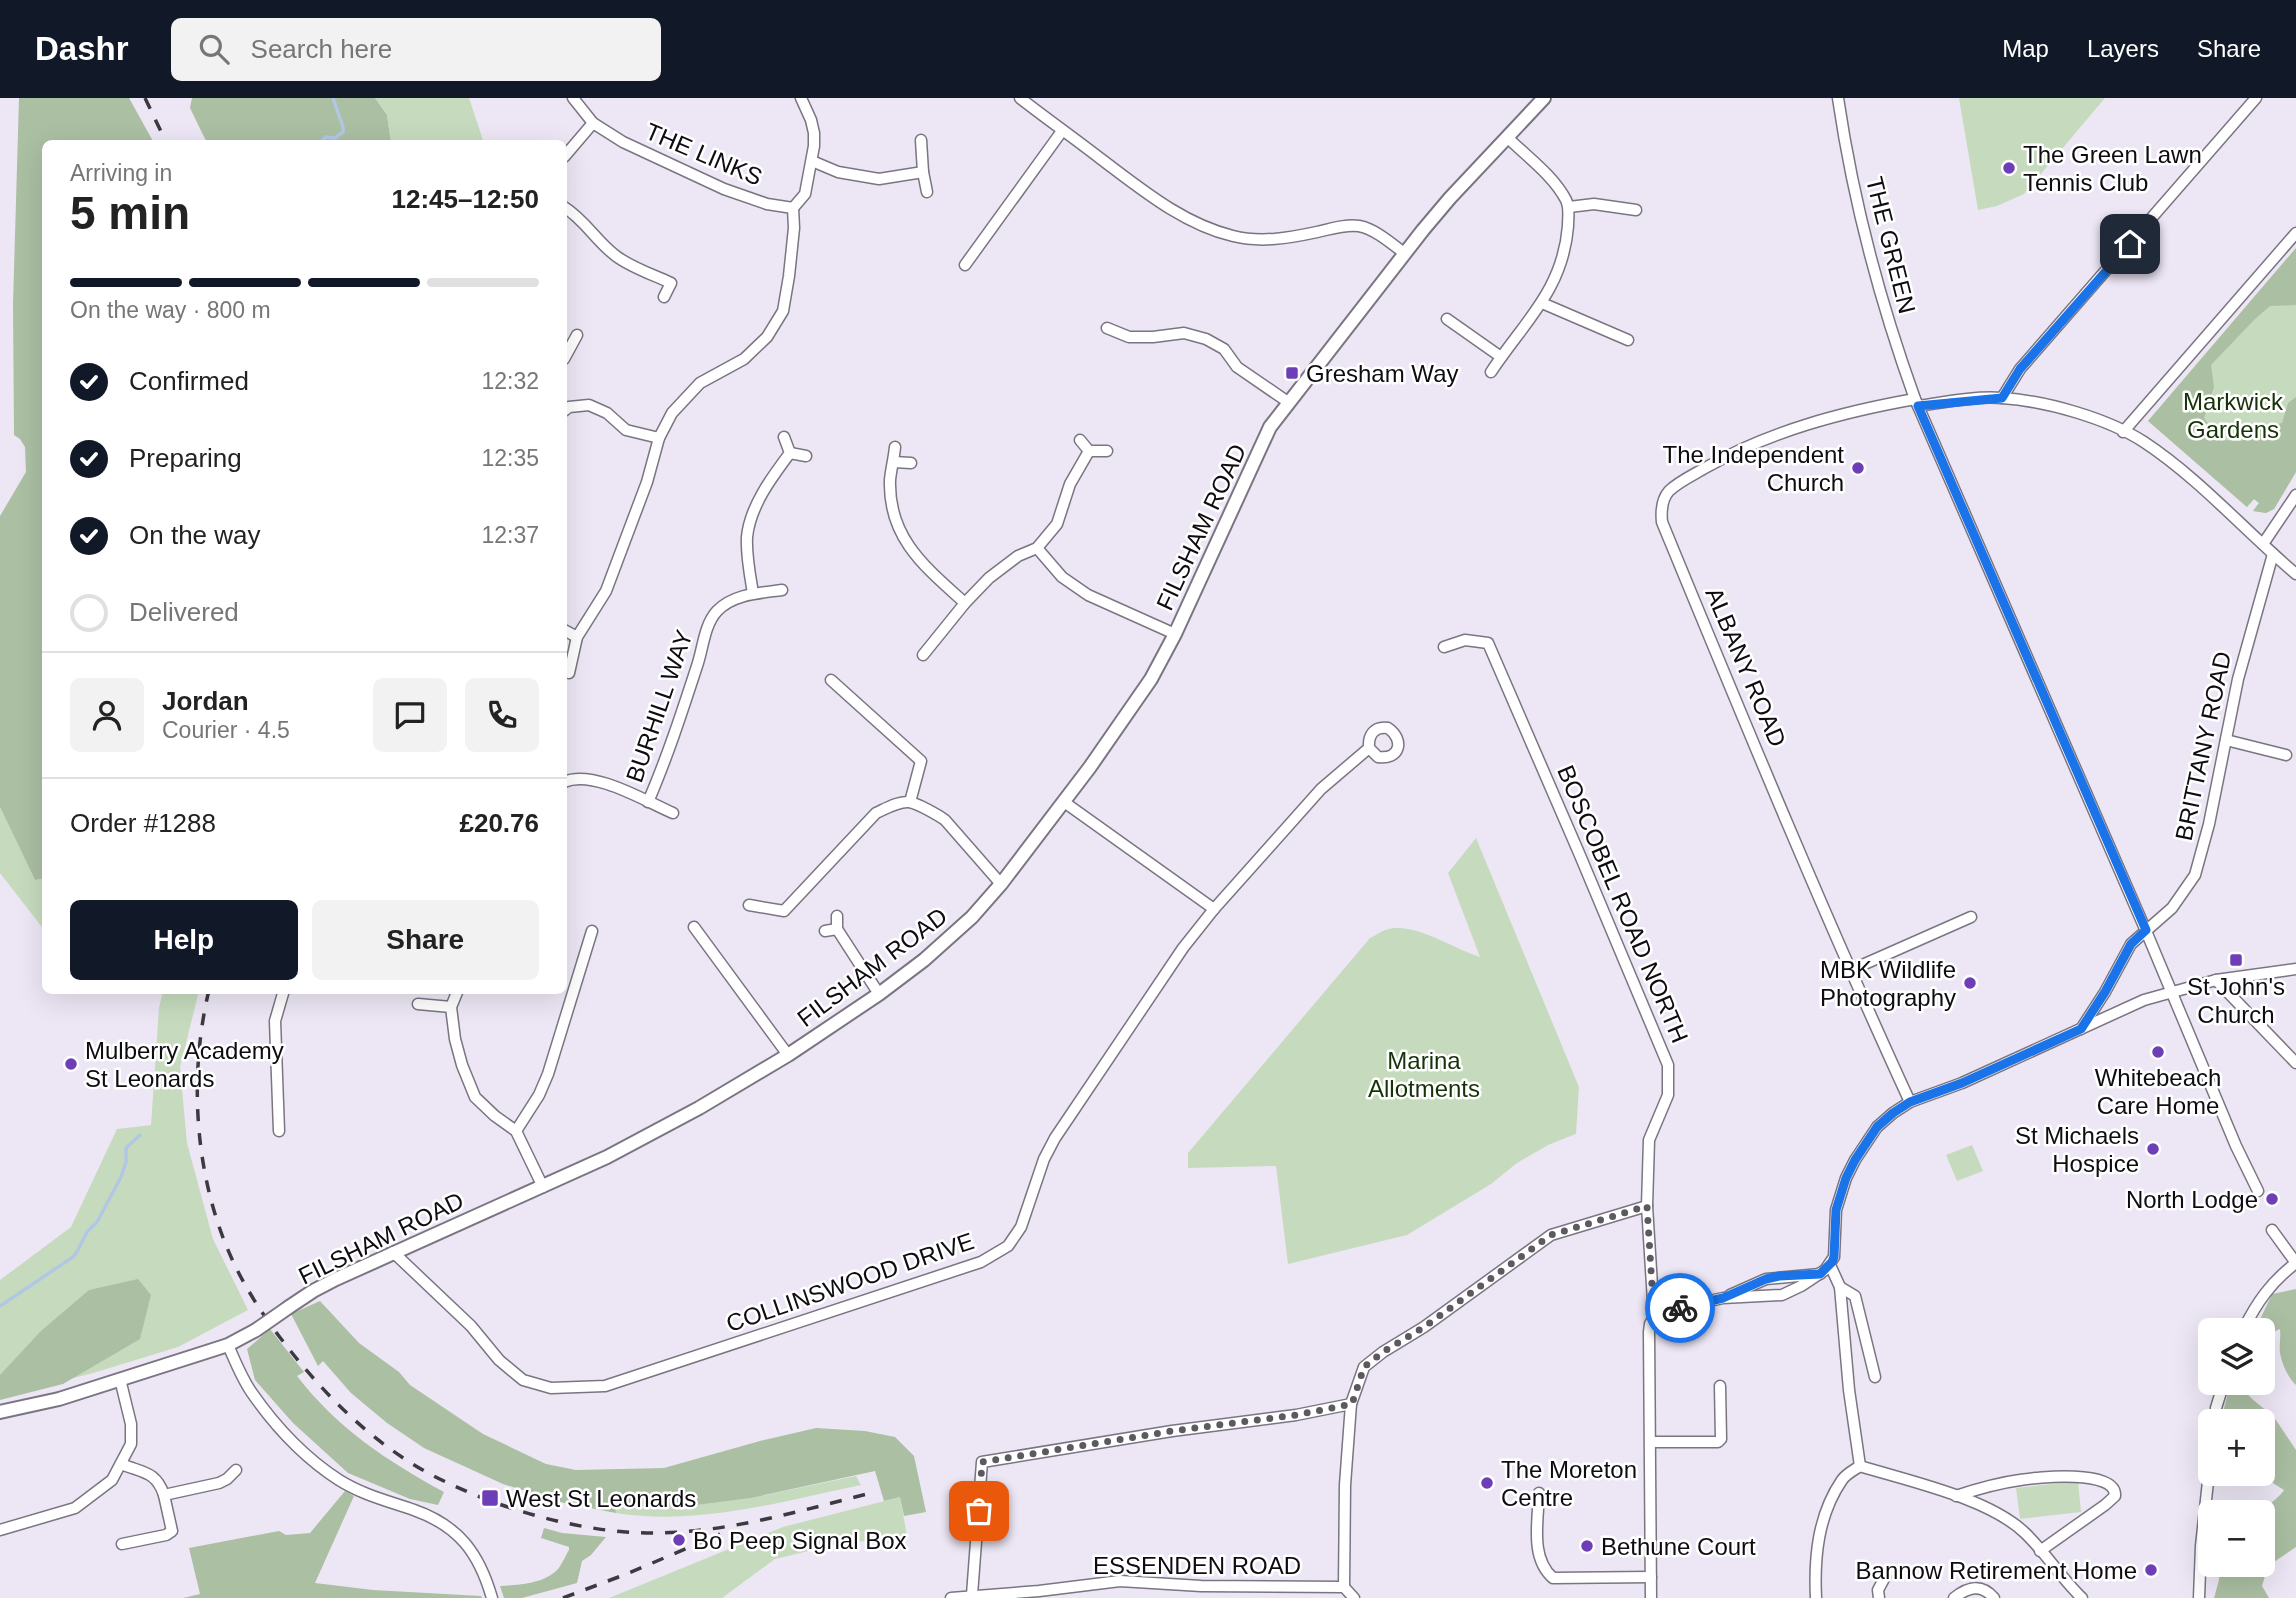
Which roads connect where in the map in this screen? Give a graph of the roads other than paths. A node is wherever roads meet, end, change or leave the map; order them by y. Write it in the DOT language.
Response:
graph roads {
  1 [pos="573,98"];
  2 [pos="801,98"];
  3 [pos="1020,98"];
  4 [pos="1544,98"];
  5 [pos="1838,98"];
  6 [pos="2256,98"];
  7 [pos="593,123"];
  8 [pos="1062,131"];
  9 [pos="1507,136"];
  10 [pos="921,140"];
  11 [pos="567,153"];
  12 [pos="812,161"];
  13 [pos="923,172"];
  14 [pos="927,192"];
  15 [pos="1569,207"];
  16 [pos="793,208"];
  17 [pos="567,209"];
  18 [pos="1636,210"];
  19 [pos="2296,233"];
  20 [pos="1404,253"];
  21 [pos="965,265"];
  22 [pos="664,298"];
  23 [pos="1542,303"];
  24 [pos="1447,319"];
  25 [pos="1107,328"];
  26 [pos="577,335"];
  27 [pos="1628,340"];
  28 [pos="567,351"];
  29 [pos="1502,357"];
  30 [pos="1491,372"];
  31 [pos="2002,398"];
  32 [pos="1288,402"];
  33 [pos="1916,403"];
  34 [pos="567,405"];
  35 [pos="2123,432"];
  36 [pos="784,437"];
  37 [pos="659,438"];
  38 [pos="1080,440"];
  39 [pos="895,447"];
  40 [pos="1089,451"];
  41 [pos="1107,451"];
  42 [pos="790,453"];
  43 [pos="806,456"];
  44 [pos="894,462"];
  45 [pos="911,463"];
  46 [pos="2296,495"];
  47 [pos="2263,544"];
  48 [pos="1037,548"];
  49 [pos="2273,554"];
  50 [pos="2296,574"];
  51 [pos="782,590"];
  52 [pos="753,593"];
  53 [pos="965,603"];
  54 [pos="567,632"];
  55 [pos="1175,634"];
  56 [pos="577,637"];
  57 [pos="1444,647"];
  58 [pos="923,656"];
  59 [pos="569,673"];
  60 [pos="831,680"];
  61 [pos="2225,740"];
  62 [pos="1369,748"];
  63 [pos="2286,755"];
  64 [pos="567,781"];
  65 [pos="648,802"];
  66 [pos="910,802"];
  67 [pos="1063,802"];
  68 [pos="673,813"];
  69 [pos="1001,884"];
  70 [pos="749,905"];
  71 [pos="1214,909"];
  72 [pos="837,916"];
  73 [pos="1971,918"];
  74 [pos="694,927"];
  75 [pos="837,929"];
  76 [pos="2146,930"];
  77 [pos="592,931"];
  78 [pos="825,931"];
  79 [pos="1851,970"];
  80 [pos="2296,970"];
  81 [pos="2216,980"];
  82 [pos="2173,993"];
  83 [pos="283,994"];
  84 [pos="456,994"];
  85 [pos="878,994"];
  86 [pos="418,1004"];
  87 [pos="451,1007"];
  88 [pos="2081,1029"];
  89 [pos="788,1055"];
  90 [pos="2296,1063"];
  91 [pos="1910,1102"];
  92 [pos="279,1131"];
  93 [pos="516,1131"];
  94 [pos="543,1188"];
  95 [pos="2258,1191"];
  96 [pos="1647,1206"];
  97 [pos="2272,1230"];
  98 [pos="393,1252"];
  99 [pos="2296,1263"];
  100 [pos="1830,1265"];
  101 [pos="1820,1274"];
  102 [pos="1840,1287"];
  103 [pos="1723,1298"];
  104 [pos="1654,1317"];
  105 [pos="2250,1318"];
  106 [pos="228,1345"];
  107 [pos="1875,1377"];
  108 [pos="120,1379"];
  109 [pos="1720,1386"];
  110 [pos="1352,1404"];
  111 [pos="0,1412"];
  112 [pos="1651,1442"];
  113 [pos="121,1464"];
  114 [pos="1860,1466"];
  115 [pos="236,1470"];
  116 [pos="2208,1486"];
  117 [pos="1539,1493"];
  118 [pos="164,1495"];
  119 [pos="1955,1496"];
  120 [pos="0,1530"];
  121 [pos="122,1544"];
  122 [pos="2040,1550"];
  123 [pos="1651,1577"];
  124 [pos="1885,1577"];
  125 [pos="1344,1587"];
  126 [pos="491,1595"];
  127 [pos="972,1595"];
  128 [pos="951,1598"];
  129 [pos="1354,1598"];
  130 [pos="1651,1598"];
  131 [pos="1816,1598"];
  132 [pos="1880,1598"];
  133 [pos="1954,1598"];
  134 [pos="1994,1598"];
  135 [pos="2082,1598"];
  136 [pos="2199,1598"];
  1 -- 7 [label="street, THE LINKS"];
  2 -- 12 [label="street"];
  3 -- 8 [label="street"];
  4 -- 9 [label="street, FILSHAM ROAD"];
  5 -- 33 [label="street, THE GREEN"];
  6 -- 31 [label="street"];
  7 -- 11 [label="street"];
  7 -- 16 [label="street, THE LINKS"];
  8 -- 20 [label="street"];
  8 -- 21 [label="street"];
  9 -- 15 [label="street"];
  9 -- 20 [label="street, FILSHAM ROAD"];
  10 -- 13 [label="street"];
  12 -- 13 [label="street"];
  12 -- 16 [label="street"];
  13 -- 14 [label="street"];
  15 -- 18 [label="street"];
  15 -- 23 [label="street"];
  16 -- 37 [label="street"];
  17 -- 22 [label="street"];
  19 -- 35 [label="street"];
  20 -- 32 [label="street, FILSHAM ROAD"];
  23 -- 27 [label="street"];
  23 -- 29 [label="street"];
  24 -- 29 [label="street"];
  25 -- 32 [label="street"];
  26 -- 28 [label="street"];
  29 -- 30 [label="street"];
  31 -- 33 [label="street, ALBANY ROAD"];
  31 -- 35 [label="street, ALBANY ROAD"];
  32 -- 55 [label="street, FILSHAM ROAD"];
  33 -- 76 [label="street, THE GREEN"];
  33 -- 79 [label="street, ALBANY ROAD"];
  34 -- 37 [label="street"];
  35 -- 47 [label="street, ALBANY ROAD"];
  36 -- 42 [label="street"];
  37 -- 56 [label="street"];
  38 -- 40 [label="street"];
  39 -- 44 [label="street"];
  40 -- 41 [label="street"];
  40 -- 48 [label="street"];
  42 -- 43 [label="street"];
  42 -- 52 [label="street"];
  44 -- 45 [label="street"];
  44 -- 53 [label="street"];
  46 -- 47 [label="street"];
  47 -- 49 [label="street, ALBANY ROAD"];
  48 -- 53 [label="street"];
  48 -- 55 [label="street"];
  49 -- 50 [label="street, ALBANY ROAD"];
  49 -- 61 [label="street, BRITTANY ROAD"];
  51 -- 52 [label="street, BURHILL WAY"];
  52 -- 65 [label="street, BURHILL WAY"];
  53 -- 58 [label="street"];
  54 -- 56 [label="street"];
  55 -- 67 [label="street, FILSHAM ROAD"];
  56 -- 59 [label="street"];
  57 -- 96 [label="street, BOSCOBEL ROAD NORTH"];
  60 -- 66 [label="street"];
  61 -- 63 [label="street"];
  61 -- 76 [label="street, BRITTANY ROAD"];
  62 -- 71 [label="street, COLLINSWOOD DRIVE"];
  64 -- 65 [label="street"];
  65 -- 68 [label="street"];
  66 -- 69 [label="street"];
  66 -- 70 [label="street"];
  67 -- 69 [label="street, FILSHAM ROAD"];
  67 -- 71 [label="street"];
  69 -- 85 [label="street, FILSHAM ROAD"];
  71 -- 98 [label="street, COLLINSWOOD DRIVE"];
  72 -- 75 [label="street"];
  73 -- 79 [label="street"];
  74 -- 89 [label="street"];
  75 -- 78 [label="street"];
  75 -- 85 [label="street"];
  76 -- 82 [label="street, THE GREEN"];
  76 -- 88 [label="street, BRITTANY ROAD"];
  77 -- 93 [label="street"];
  79 -- 91 [label="street, ALBANY ROAD"];
  80 -- 81 [label="street"];
  81 -- 82 [label="street"];
  81 -- 90 [label="street"];
  82 -- 88 [label="street"];
  82 -- 95 [label="street, THE GREEN"];
  83 -- 92 [label="street"];
  84 -- 87 [label="street"];
  85 -- 89 [label="street, FILSHAM ROAD"];
  86 -- 87 [label="street"];
  87 -- 93 [label="street"];
  88 -- 91 [label="street"];
  89 -- 94 [label="street, FILSHAM ROAD"];
  91 -- 100 [label="street"];
  93 -- 94 [label="street"];
  94 -- 98 [label="street, FILSHAM ROAD"];
  96 -- 104 [label="street, BOSCOBEL ROAD NORTH"];
  96 -- 110 [label="street"];
  97 -- 99 [label="street"];
  98 -- 106 [label="street, FILSHAM ROAD, bridge"];
  99 -- 105 [label="street"];
  100 -- 101 [label="street"];
  100 -- 102 [label="street"];
  101 -- 103 [label="street"];
  101 -- 103 [label="street"];
  102 -- 107 [label="street"];
  102 -- 114 [label="street"];
  103 -- 104 [label="street"];
  104 -- 112 [label="street, BOSCOBEL ROAD NORTH"];
  106 -- 108 [label="street, FILSHAM ROAD"];
  106 -- 126 [label="street"];
  108 -- 111 [label="street, FILSHAM ROAD"];
  108 -- 113 [label="street"];
  109 -- 112 [label="street"];
  110 -- 125 [label="street"];
  110 -- 127 [label="street"];
  112 -- 123 [label="street, BOSCOBEL ROAD NORTH"];
  113 -- 118 [label="street"];
  113 -- 120 [label="street"];
  114 -- 119 [label="street"];
  114 -- 131 [label="street"];
  115 -- 118 [label="street"];
  116 -- 136 [label="street"];
  117 -- 123 [label="street"];
  118 -- 121 [label="street"];
  119 -- 122 [label="street"];
  119 -- 122 [label="street"];
  122 -- 135 [label="street"];
  123 -- 130 [label="street, BOSCOBEL ROAD NORTH"];
  124 -- 132 [label="street"];
  125 -- 127 [label="street, ESSENDEN ROAD"];
  125 -- 129 [label="street"];
  127 -- 128 [label="street, ESSENDEN ROAD"];
  133 -- 134 [label="street"];
}
